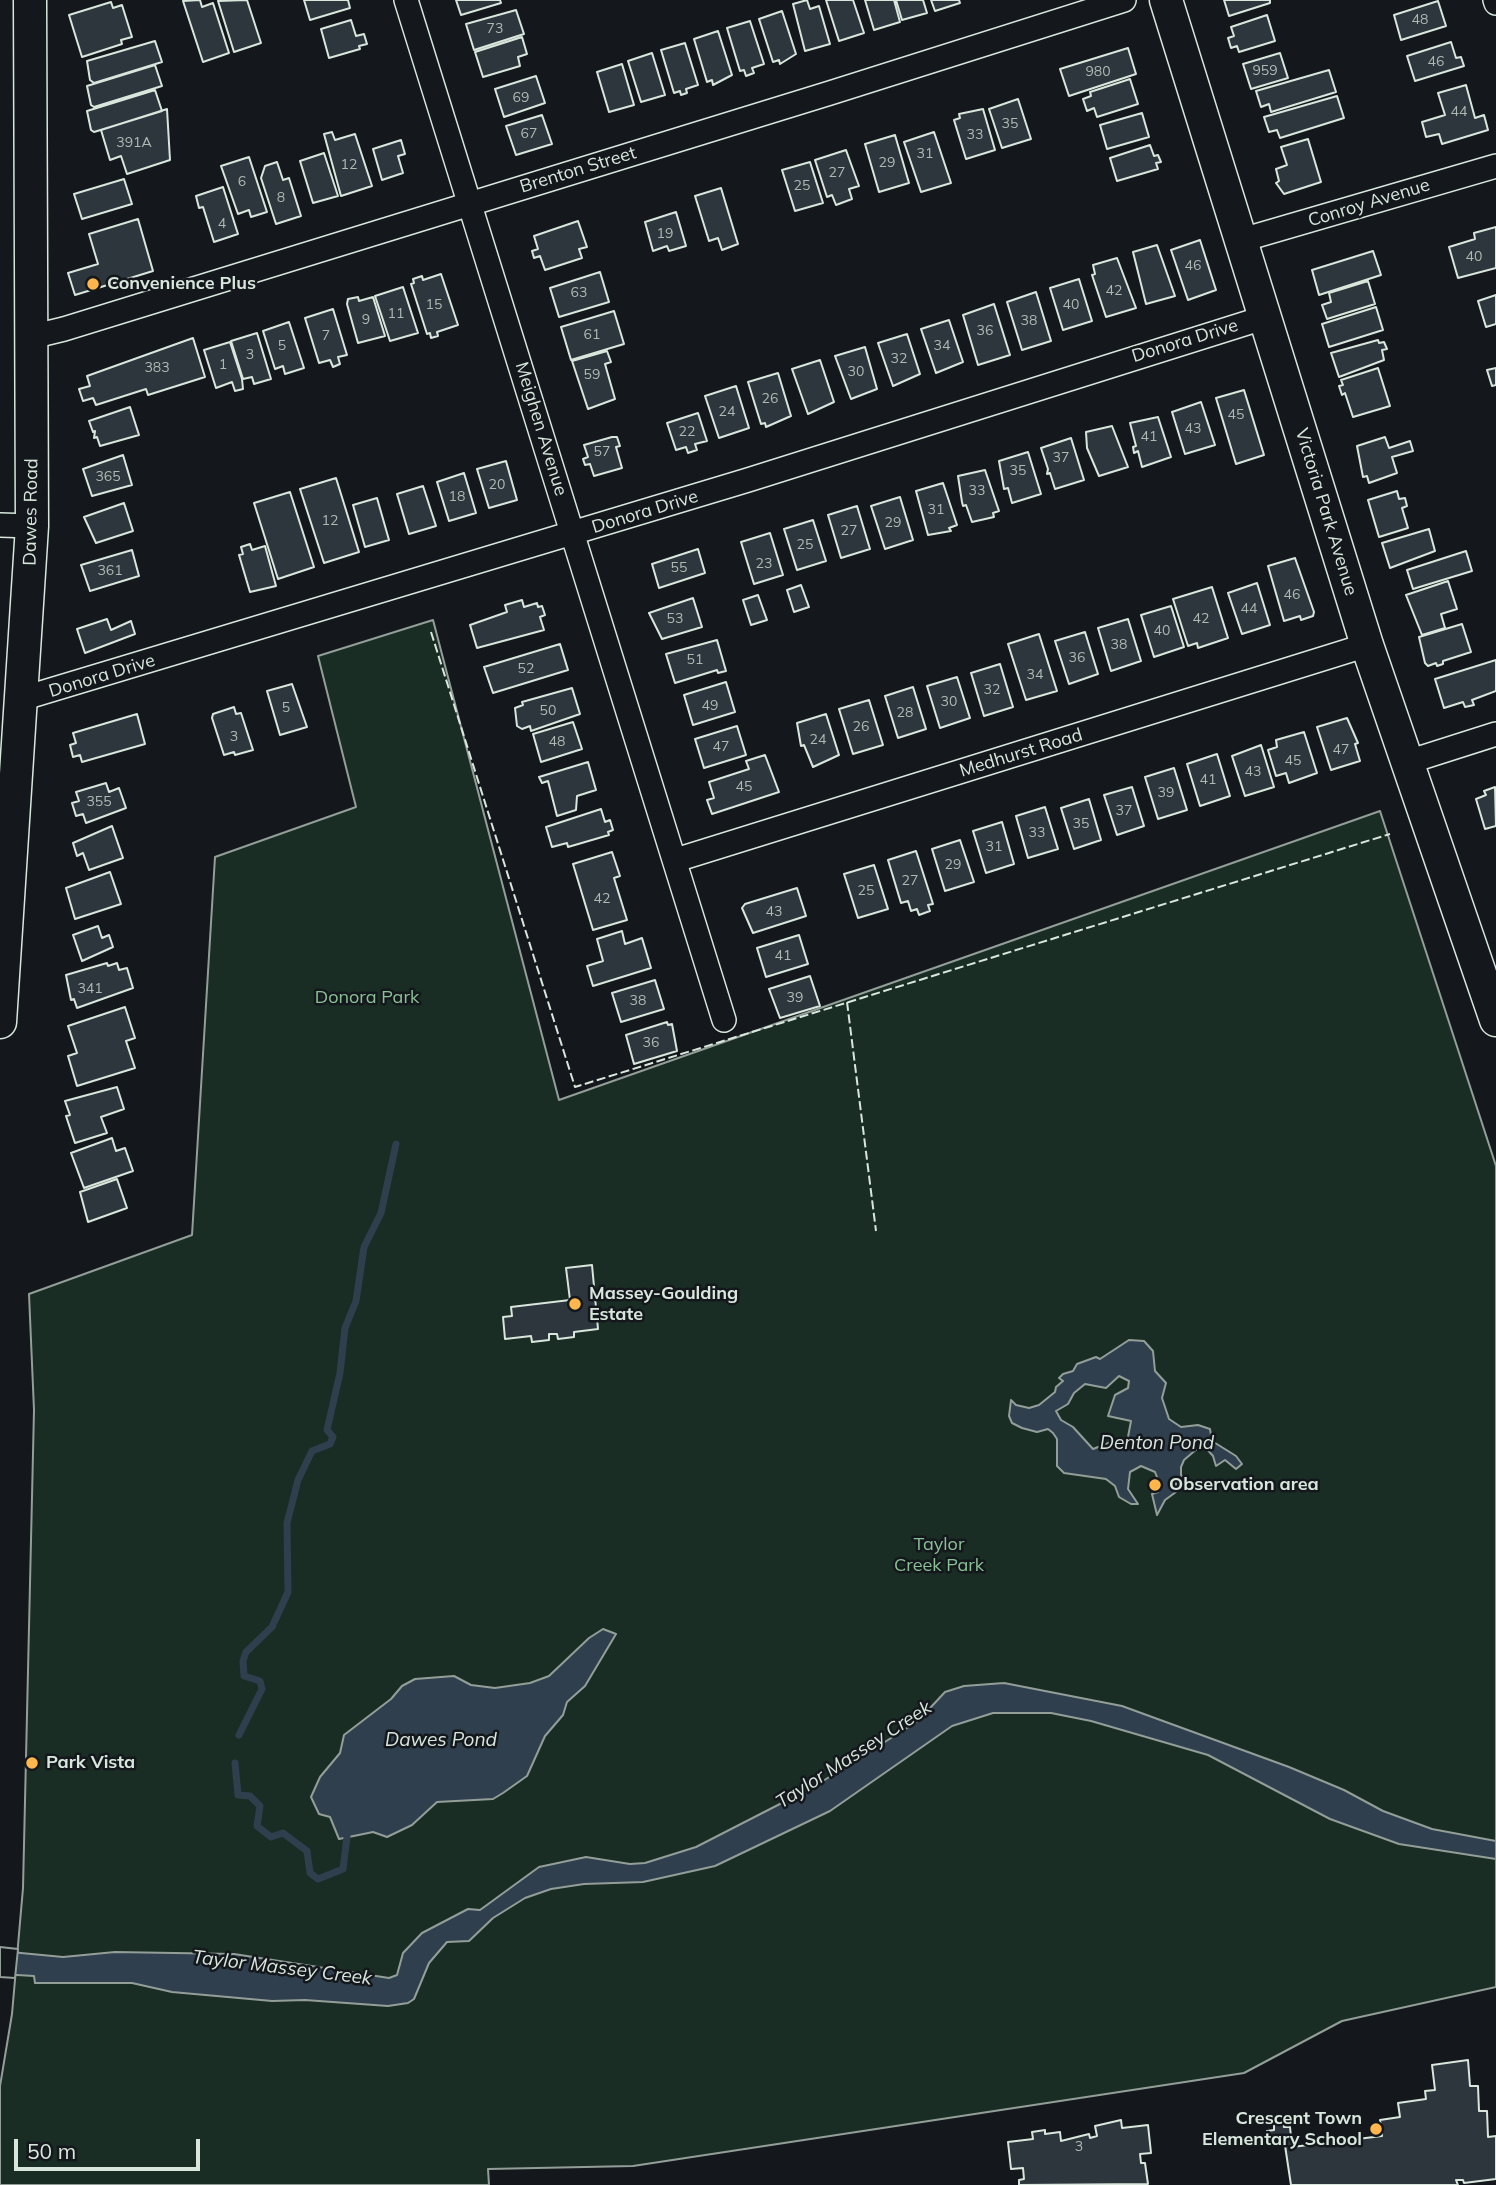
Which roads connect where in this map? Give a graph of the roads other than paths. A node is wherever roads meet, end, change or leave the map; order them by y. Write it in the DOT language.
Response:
graph roads {
  1 [pos="30,0"];
  2 [pos="406,0"];
  3 [pos="1124,0"];
  4 [pos="1166,0"];
  5 [pos="1496,166"];
  6 [pos="470,203"];
  7 [pos="1242,240"];
  8 [pos="1266,317"];
  9 [pos="31,337"];
  10 [pos="0,524"];
  11 [pos="32,526"];
  12 [pos="573,533"];
  13 [pos="1367,645"];
  14 [pos="21,699"];
  15 [pos="1496,734"];
  16 [pos="1408,762"];
  17 [pos="676,860"];
  18 [pos="724,1020"];
  19 [pos="1496,1020"];
  20 [pos="0,1022"];
  1 -- 9 [label="main road, Dawes Road"];
  2 -- 6 [label="street, Meighen Avenue"];
  3 -- 6 [label="street, Brenton Street"];
  4 -- 7 [label="main road, Victoria Park Avenue"];
  5 -- 7 [label="street, Conroy Avenue"];
  6 -- 9 [label="street, Brenton Street"];
  6 -- 12 [label="street, Meighen Avenue"];
  7 -- 8 [label="main road, Victoria Park Avenue"];
  8 -- 12 [label="street, Donora Drive"];
  8 -- 13 [label="main road, Victoria Park Avenue"];
  9 -- 11 [label="main road, Dawes Road"];
  10 -- 11 [label="street"];
  11 -- 14 [label="main road, Dawes Road"];
  12 -- 14 [label="street, Donora Drive"];
  12 -- 17 [label="street, Meighen Avenue"];
  13 -- 16 [label="main road, Victoria Park Avenue"];
  13 -- 17 [label="street, Medhurst Road"];
  14 -- 20 [label="main road, Dawes Road"];
  15 -- 16 [label="street"];
  16 -- 19 [label="main road, Victoria Park Avenue"];
  17 -- 18 [label="street, Meighen Avenue"];
}
